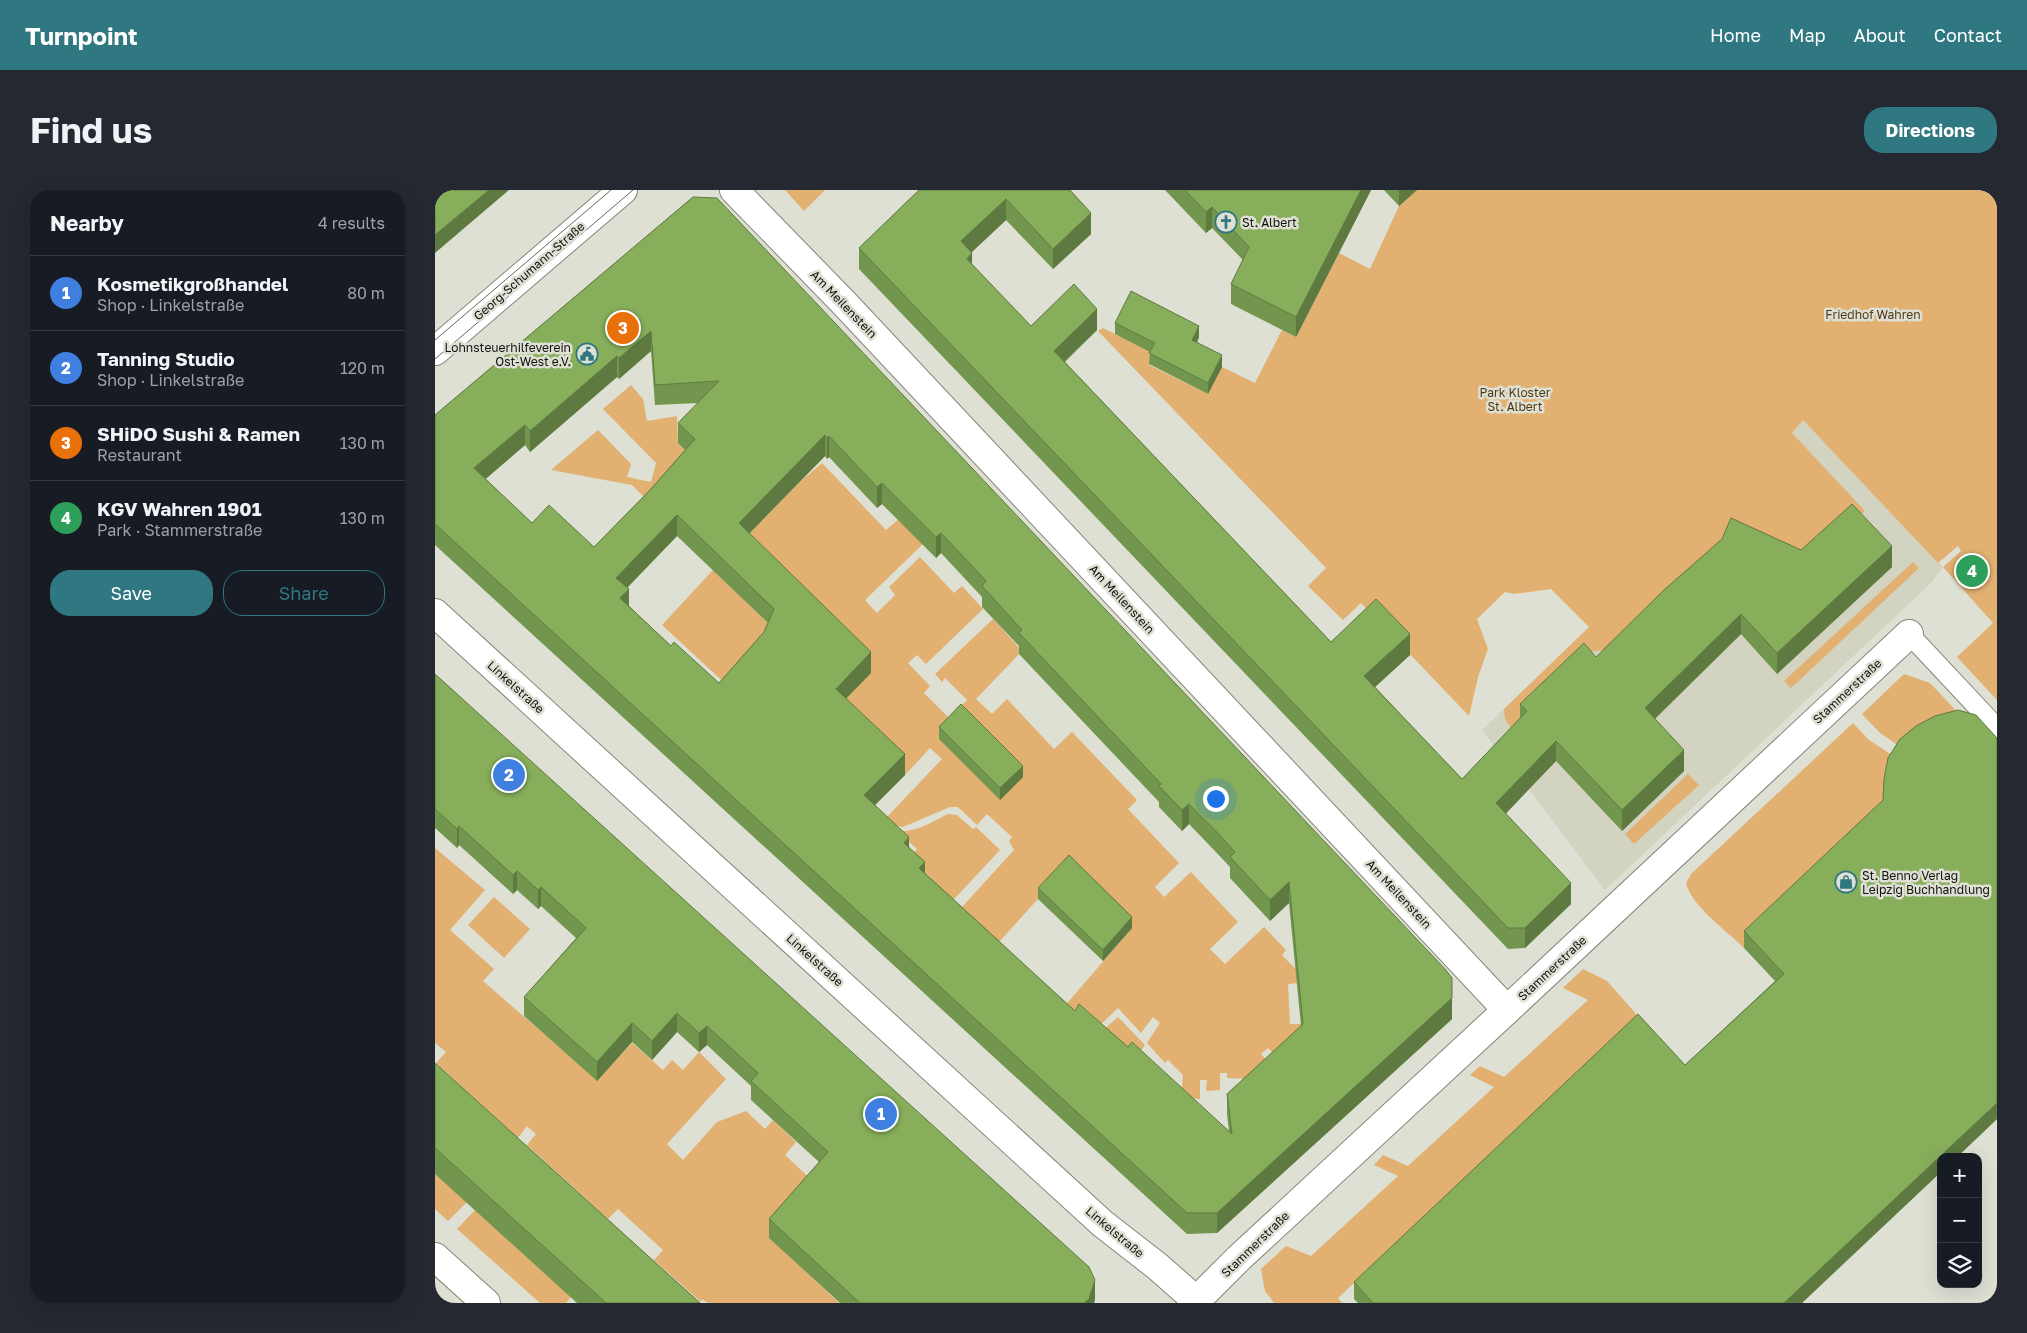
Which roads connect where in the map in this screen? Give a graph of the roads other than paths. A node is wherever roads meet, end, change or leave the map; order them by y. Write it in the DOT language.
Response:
graph roads {
  1 [pos="623,190"];
  2 [pos="734,190"];
  3 [pos="435,351"];
  4 [pos="435,612"];
  5 [pos="1909,634"];
  6 [pos="1997,728"];
  7 [pos="1507,1010"];
  8 [pos="435,1257"];
  9 [pos="1197,1302"];
  10 [pos="486,1303"];
  1 -- 3 [label="street, Georg-Schumann-Straße"];
  2 -- 7 [label="street, Am Meilenstein"];
  4 -- 9 [label="street, Linkelstraße"];
  5 -- 6 [label="lane"];
  5 -- 7 [label="street, Stammerstraße"];
  7 -- 9 [label="street, Stammerstraße"];
  8 -- 10 [label="street"];
}
